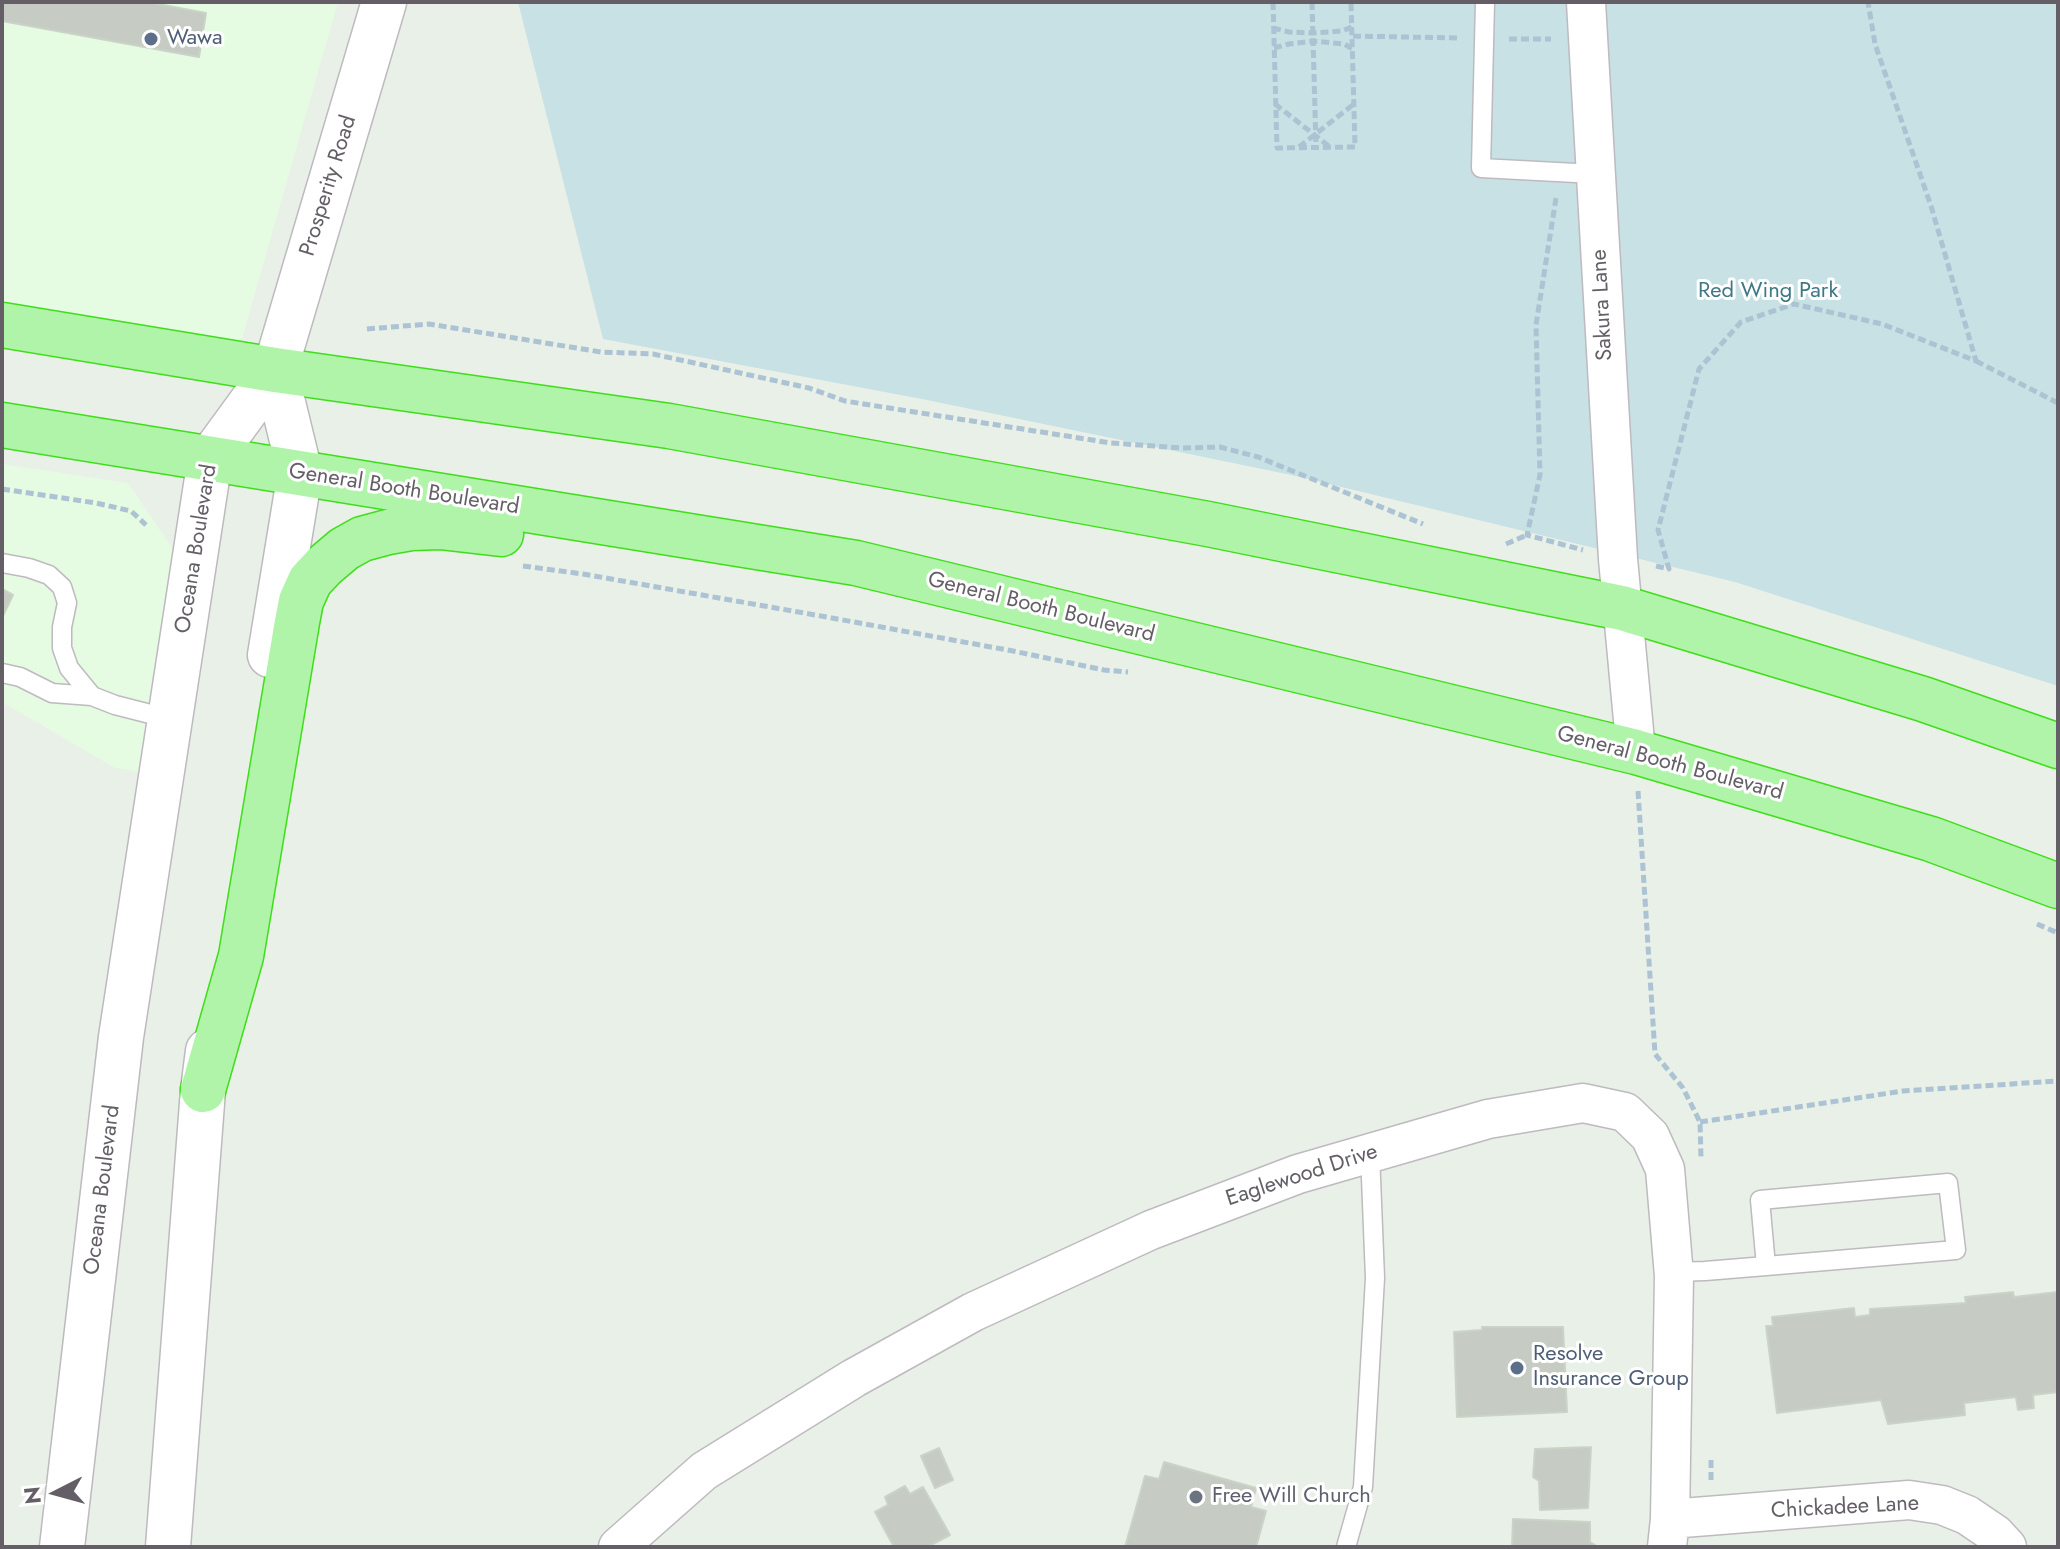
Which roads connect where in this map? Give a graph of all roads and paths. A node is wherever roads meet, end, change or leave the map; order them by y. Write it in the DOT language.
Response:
graph roads {
  1 [pos="384,2"];
  2 [pos="1273,2"];
  3 [pos="1312,2"];
  4 [pos="1351,2"];
  5 [pos="1485,2"];
  6 [pos="1586,2"];
  7 [pos="1868,2"];
  8 [pos="1352,27"];
  9 [pos="1273,28"];
  10 [pos="1313,33"];
  11 [pos="1313,41"];
  12 [pos="1274,48"];
  13 [pos="1353,49"];
  14 [pos="1275,104"];
  15 [pos="1354,104"];
  16 [pos="1315,135"];
  17 [pos="1316,147"];
  18 [pos="1331,147"];
  19 [pos="1299,148"];
  20 [pos="1578,173"];
  21 [pos="2,325"];
  22 [pos="367,329"];
  23 [pos="1976,361"];
  24 [pos="275,370"];
  25 [pos="2058,403"];
  26 [pos="2,425"];
  27 [pos="210,459"];
  28 [pos="300,473"];
  29 [pos="2,489"];
  30 [pos="146,525"];
  31 [pos="1432,527"];
  32 [pos="1527,535"];
  33 [pos="1495,542"];
  34 [pos="833,559"];
  35 [pos="1618,559"];
  36 [pos="2,563"];
  37 [pos="513,564"];
  38 [pos="1622,608"];
  39 [pos="2,661"];
  40 [pos="1134,673"];
  41 [pos="11,675"];
  42 [pos="92,696"];
  43 [pos="170,719"];
  44 [pos="2058,746"];
  45 [pos="1636,752"];
  46 [pos="1653,794"];
  47 [pos="2058,886"];
  48 [pos="2032,921"];
  49 [pos="2058,933"];
  50 [pos="2058,1081"];
  51 [pos="203,1090"];
  52 [pos="1370,1153"];
  53 [pos="1766,1266"];
  54 [pos="1674,1272"];
  55 [pos="1669,1533"];
  56 [pos="62,1547"];
  57 [pos="168,1547"];
  58 [pos="618,1547"];
  59 [pos="1346,1547"];
  60 [pos="2007,1547"];
  1 -- 24 [label="main road, Prosperity Road"];
  2 -- 9 [label="path"];
  3 -- 10 [label="path"];
  4 -- 8 [label="path"];
  5 -- 20 [label="lane"];
  6 -- 20 [label="street, Sakura Lane"];
  7 -- 23 [label="path"];
  8 -- 10 [label="path"];
  8 -- 13 [label="path"];
  9 -- 10 [label="path"];
  9 -- 12 [label="path"];
  10 -- 11 [label="path"];
  11 -- 12 [label="path"];
  11 -- 13 [label="path"];
  11 -- 16 [label="path"];
  12 -- 14 [label="path"];
  13 -- 15 [label="path"];
  14 -- 16 [label="path"];
  14 -- 19 [label="path"];
  15 -- 16 [label="path"];
  15 -- 18 [label="path"];
  16 -- 17 [label="path"];
  16 -- 18 [label="path"];
  16 -- 19 [label="path"];
  17 -- 18 [label="path"];
  17 -- 19 [label="path"];
  20 -- 32 [label="path"];
  20 -- 35 [label="street, Sakura Lane"];
  21 -- 24 [label="highway"];
  22 -- 31 [label="path"];
  23 -- 25 [label="path"];
  23 -- 35 [label="path"];
  24 -- 27 [label="main road, Oceana Boulevard"];
  24 -- 28 [label="main road"];
  24 -- 38 [label="highway"];
  26 -- 27 [label="highway, General Booth Boulevard"];
  27 -- 28 [label="highway, General Booth Boulevard"];
  27 -- 43 [label="main road, Oceana Boulevard"];
  28 -- 34 [label="highway, General Booth Boulevard"];
  28 -- 51 [label="main road"];
  29 -- 30 [label="path"];
  32 -- 33 [label="path"];
  32 -- 35 [label="path"];
  34 -- 45 [label="highway, General Booth Boulevard"];
  34 -- 51 [label="highway"];
  35 -- 38 [label="street, Sakura Lane"];
  36 -- 42 [label="lane"];
  37 -- 40 [label="path"];
  38 -- 44 [label="highway"];
  38 -- 45 [label="street, Sakura Lane"];
  39 -- 41 [label="lane"];
  41 -- 42 [label="lane"];
  42 -- 43 [label="lane"];
  43 -- 56 [label="main road, Oceana Boulevard"];
  45 -- 47 [label="highway, General Booth Boulevard"];
  46 -- 50 [label="path"];
  48 -- 49 [label="path"];
  51 -- 57 [label="main road"];
  52 -- 54 [label="street, Eaglewood Drive"];
  52 -- 58 [label="street, Eaglewood Drive"];
  52 -- 59 [label="lane"];
  53 -- 53 [label="lane"];
  53 -- 54 [label="lane"];
  54 -- 55 [label="street, Eaglewood Drive"];
  55 -- 60 [label="street, Chickadee Lane"];
}
